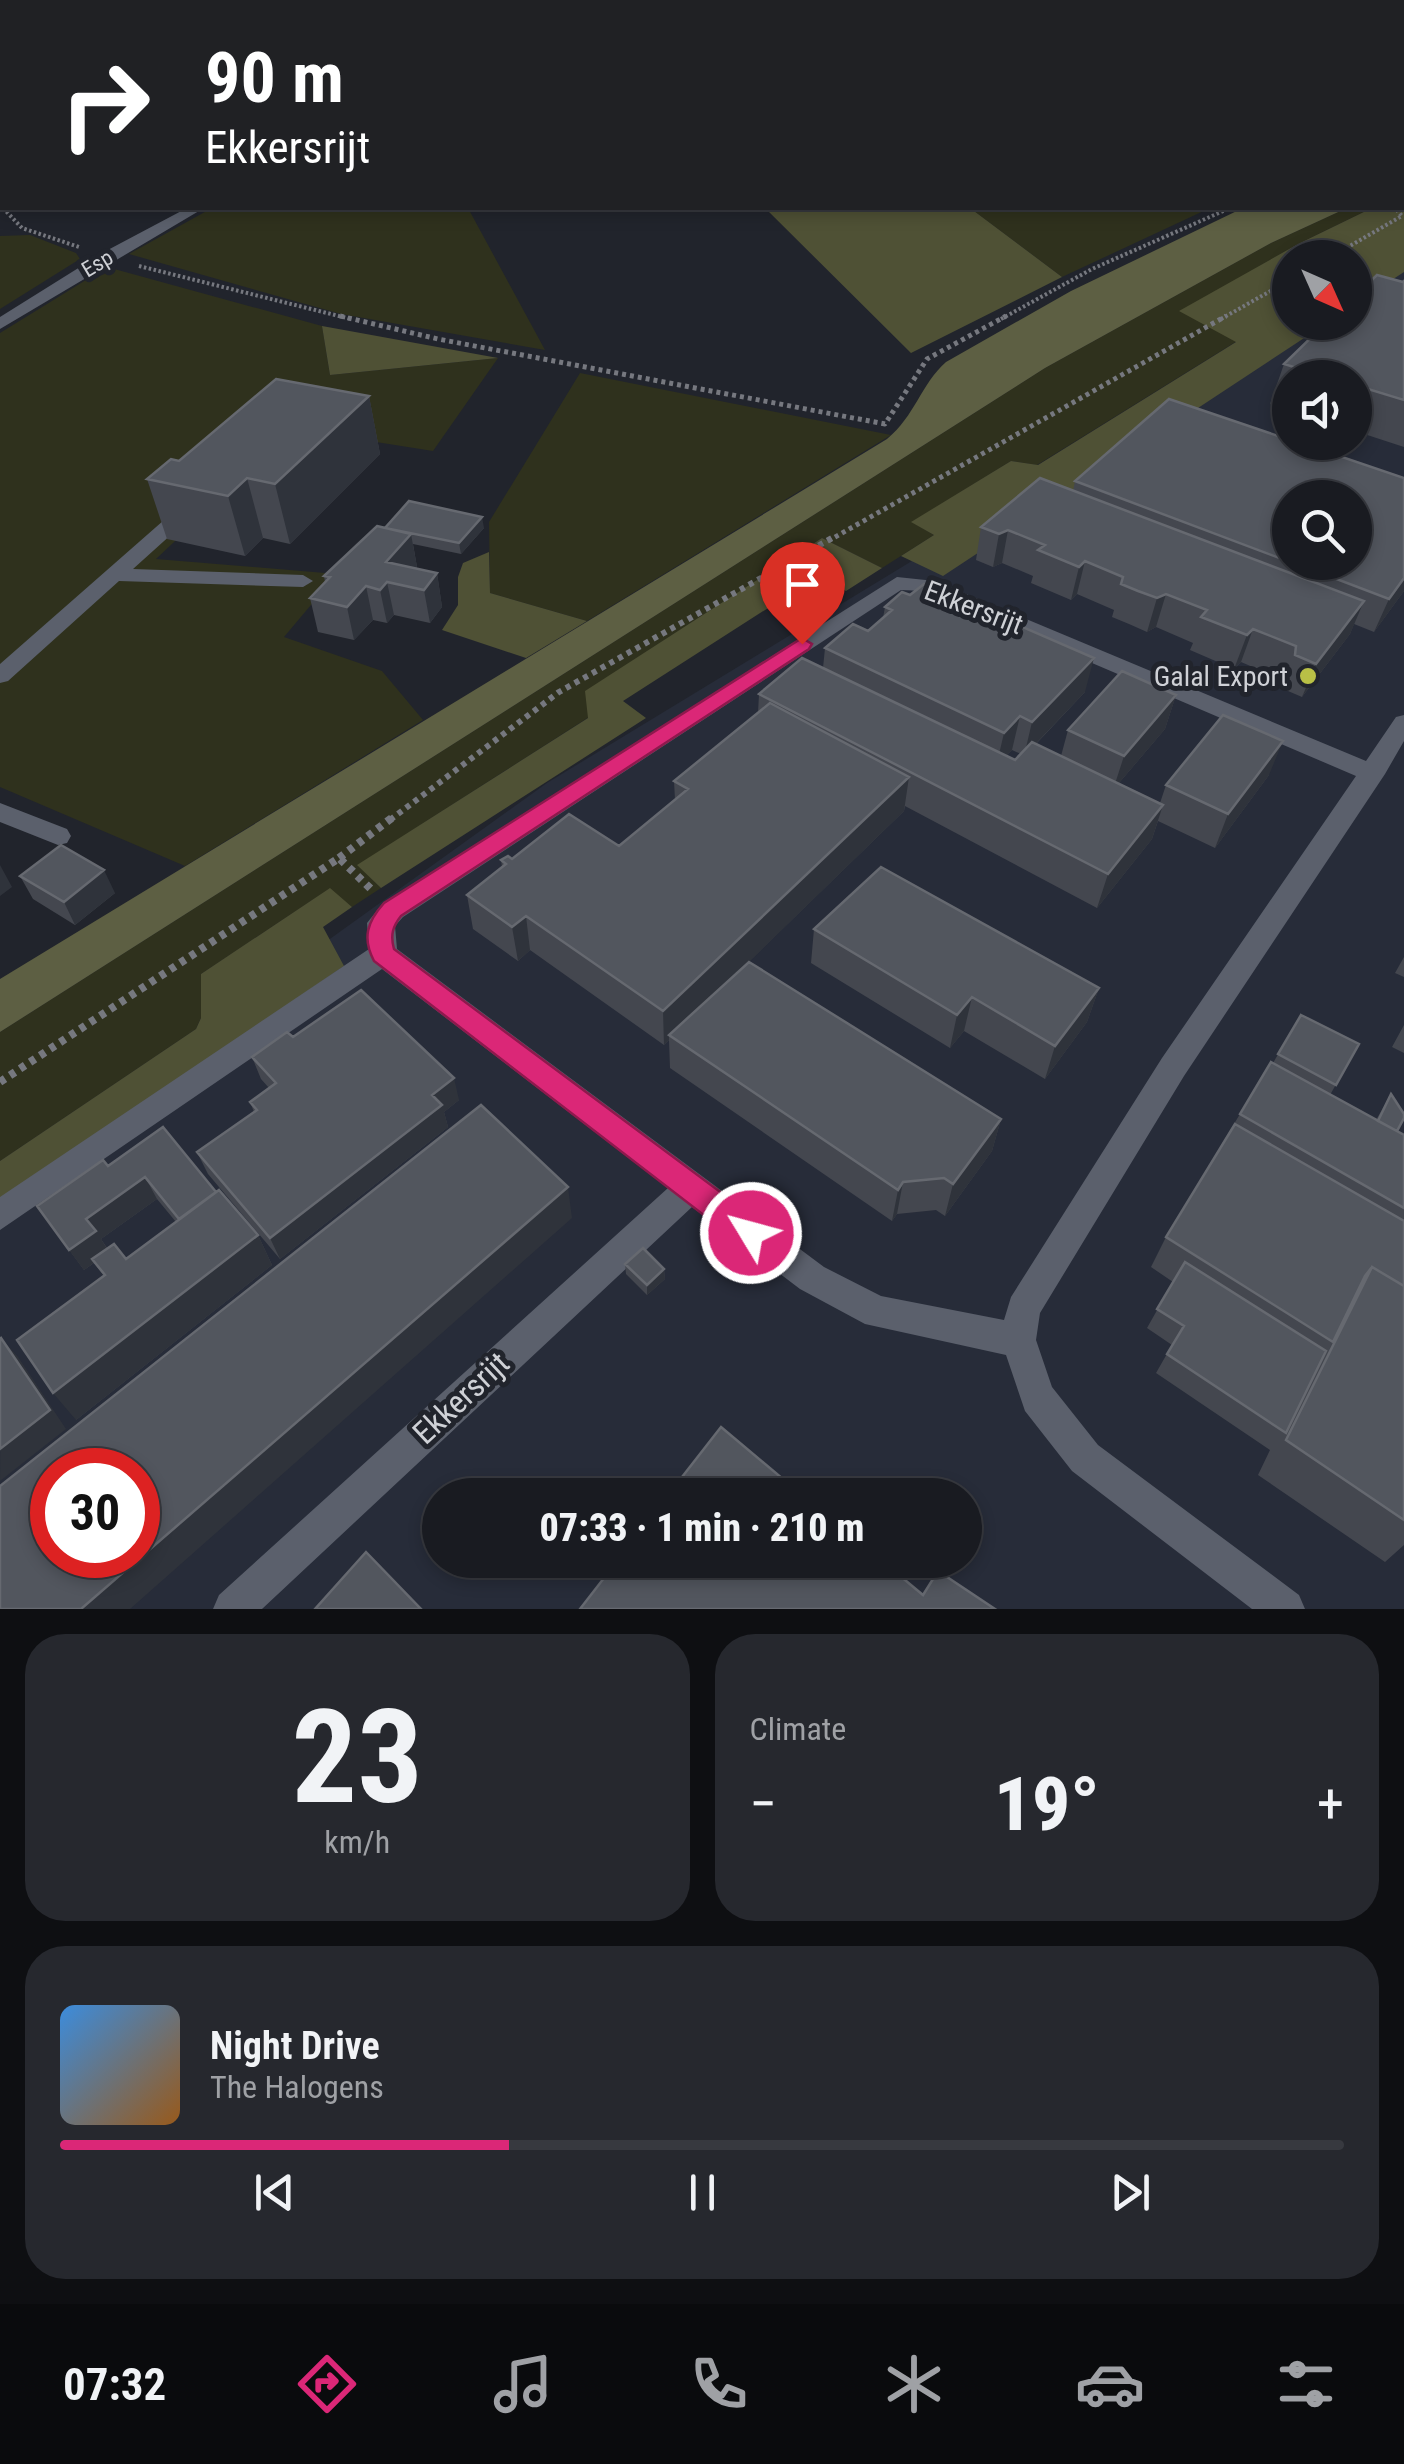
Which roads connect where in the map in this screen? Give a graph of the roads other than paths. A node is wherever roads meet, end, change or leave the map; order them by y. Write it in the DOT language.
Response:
graph roads {
  1 [pos="193,210"];
  2 [pos="0,324"];
  3 [pos="200,498"];
  4 [pos="117,575"];
  5 [pos="303,581"];
  6 [pos="0,676"];
  7 [pos="1404,723"];
  8 [pos="1373,774"];
  9 [pos="0,812"];
  10 [pos="58,836"];
  11 [pos="382,954"];
  12 [pos="690,1188"];
  13 [pos="0,1215"];
  14 [pos="1019,1340"];
  15 [pos="232,1609"];
  16 [pos="1284,1609"];
  1 -- 2 [label="street, Esp"];
  3 -- 4 [label="street"];
  4 -- 5 [label="street"];
  4 -- 6 [label="street"];
  7 -- 8 [label="street"];
  8 -- 11 [label="street, Ekkersrijt"];
  8 -- 14 [label="street"];
  9 -- 10 [label="street"];
  11 -- 12 [label="street"];
  11 -- 13 [label="street"];
  12 -- 14 [label="street"];
  12 -- 15 [label="street, Ekkersrijt"];
  14 -- 16 [label="street"];
}
